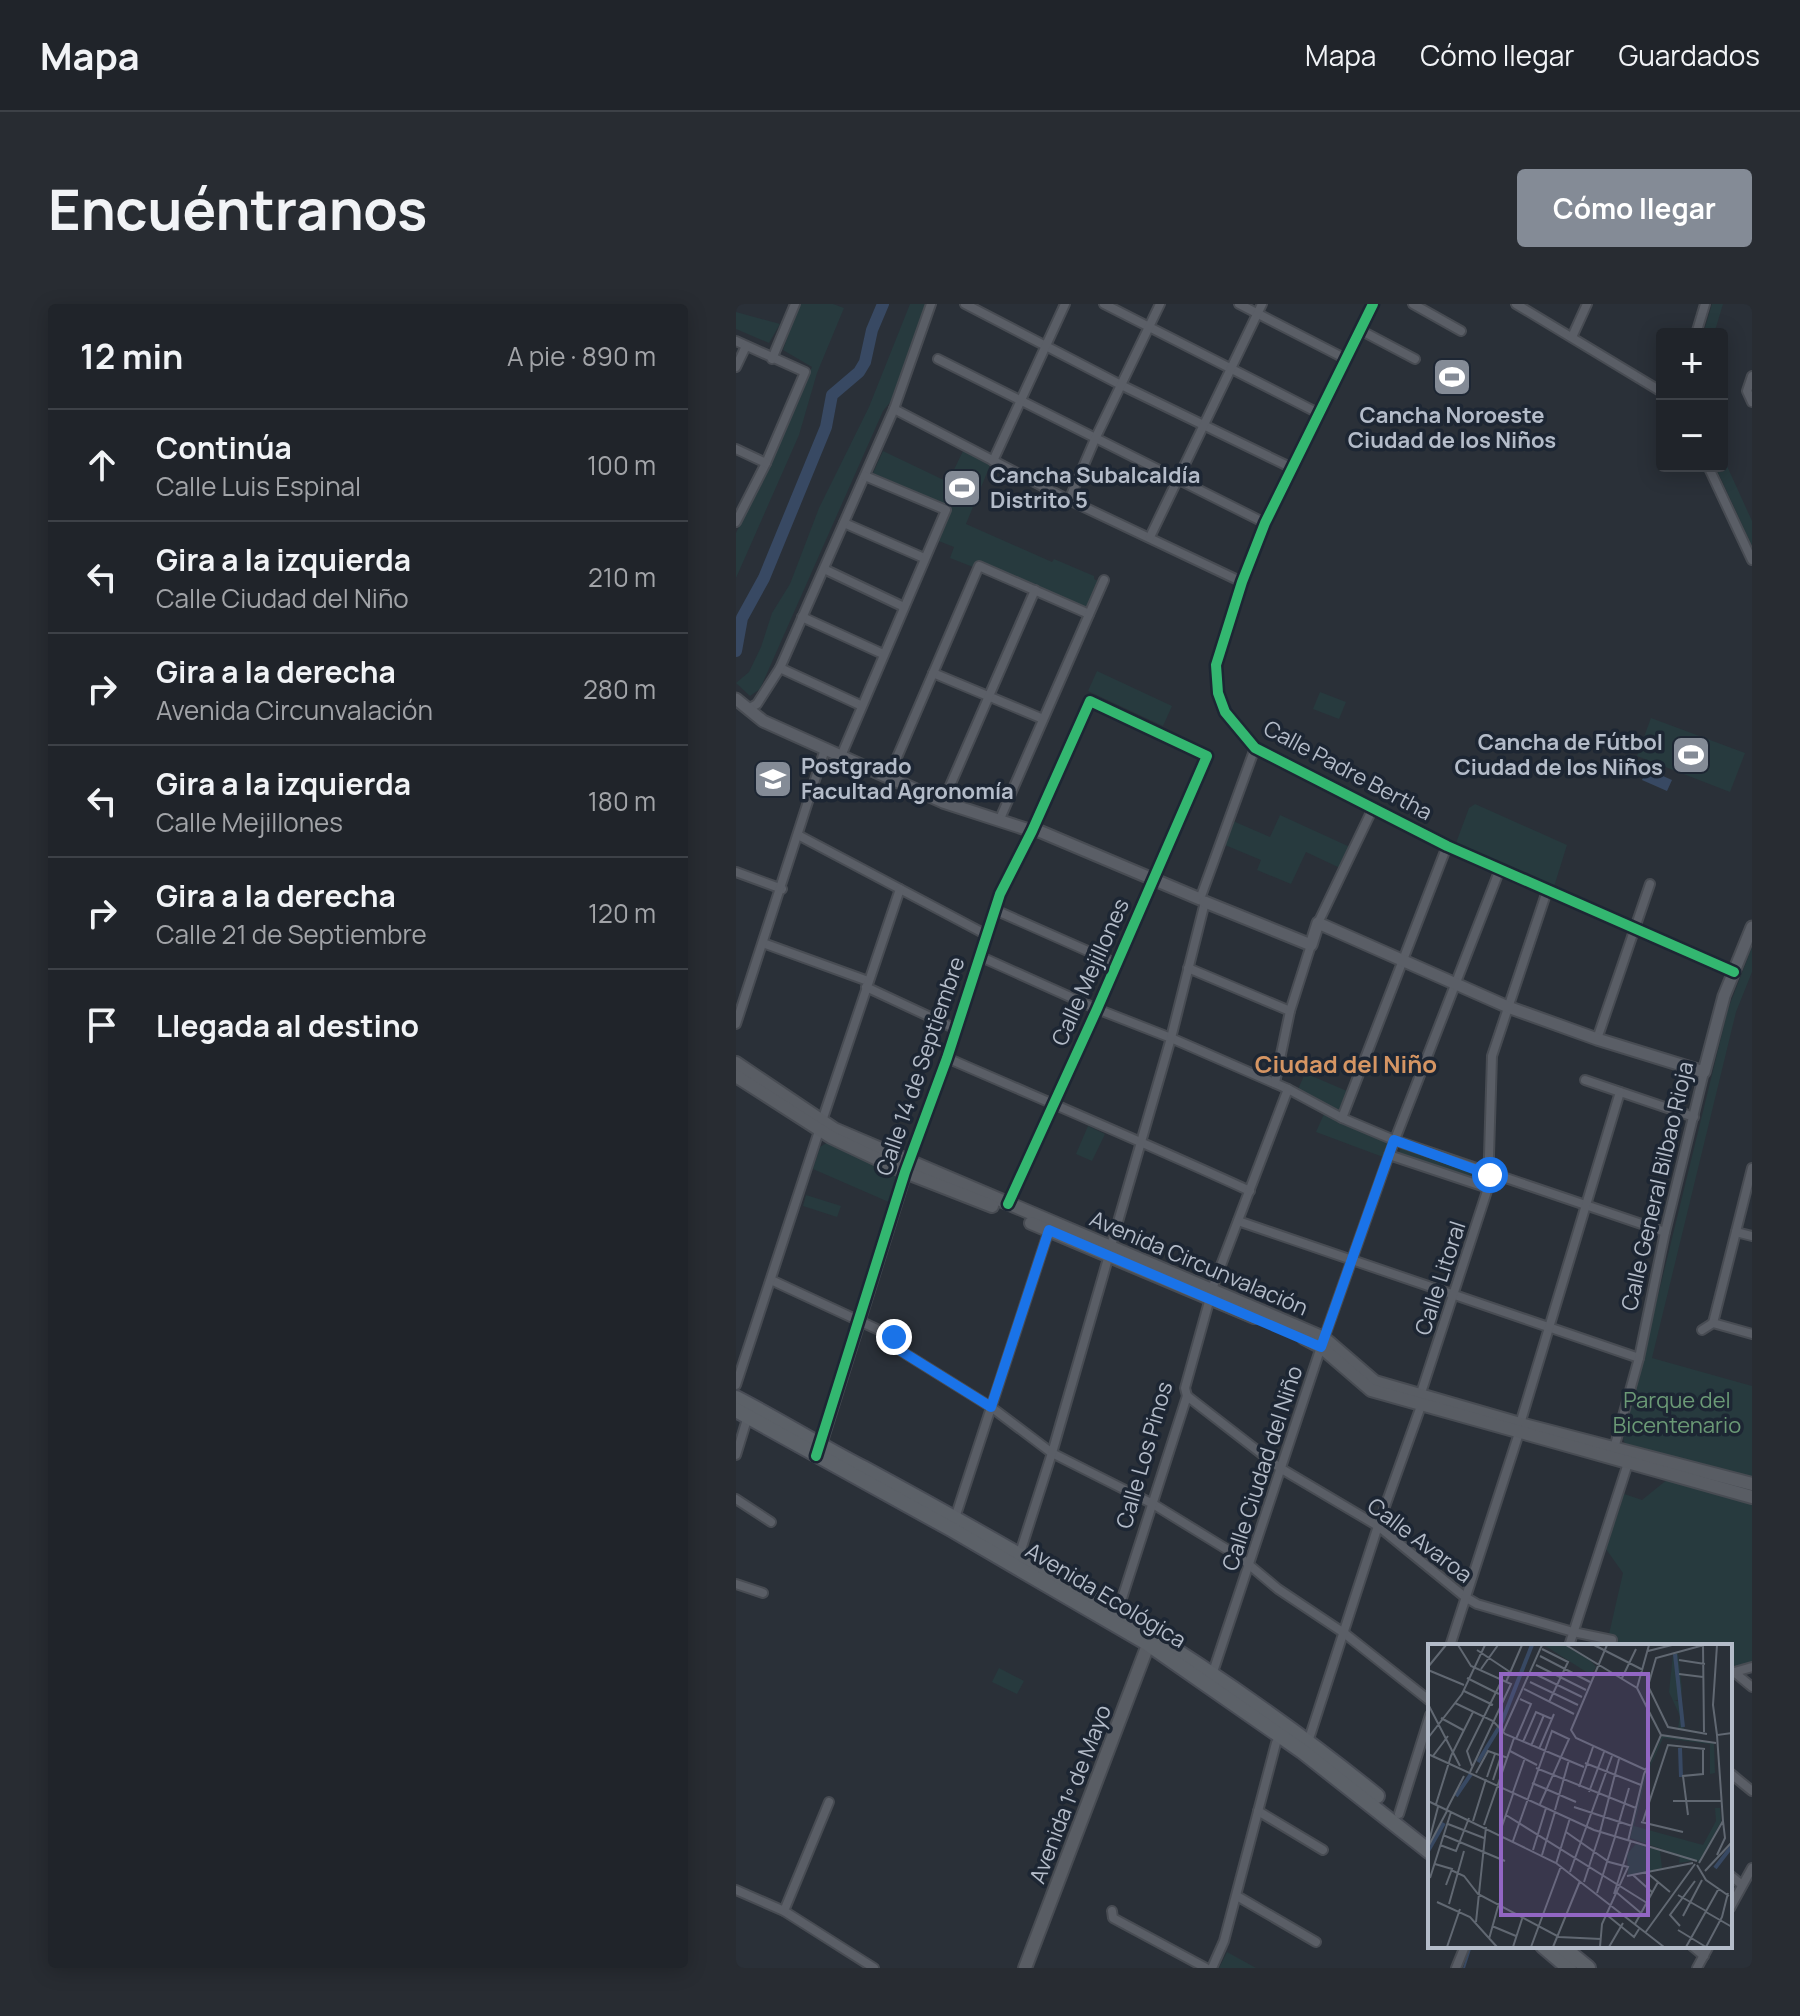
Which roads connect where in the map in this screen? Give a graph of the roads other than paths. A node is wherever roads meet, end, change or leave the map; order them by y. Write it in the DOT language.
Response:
graph roads {
  1 [pos="795,304"];
  2 [pos="931,304"];
  3 [pos="965,304"];
  4 [pos="1065,304"];
  5 [pos="1104,304"];
  6 [pos="1160,304"];
  7 [pos="1239,304"];
  8 [pos="1373,304"];
  9 [pos="1413,304"];
  10 [pos="1516,304"];
  11 [pos="1587,304"];
  12 [pos="1705,304"];
  13 [pos="1260,308"];
  14 [pos="1148,328"];
  15 [pos="1698,328"];
  16 [pos="1360,330"];
  17 [pos="1461,331"];
  18 [pos="1572,337"];
  19 [pos="736,341"];
  20 [pos="1045,344"];
  21 [pos="746,346"];
  22 [pos="772,359"];
  23 [pos="938,359"];
  24 [pos="1346,359"];
  25 [pos="1415,359"];
  26 [pos="736,367"];
  27 [pos="1230,369"];
  28 [pos="1752,376"];
  29 [pos="1121,385"];
  30 [pos="1656,388"];
  31 [pos="1019,400"];
  32 [pos="1752,402"];
  33 [pos="894,409"];
  34 [pos="1320,414"];
  35 [pos="1204,425"];
  36 [pos="1095,439"];
  37 [pos="736,449"];
  38 [pos="993,461"];
  39 [pos="766,463"];
  40 [pos="1292,468"];
  41 [pos="1711,472"];
  42 [pos="865,476"];
  43 [pos="1177,480"];
  44 [pos="1069,500"];
  45 [pos="736,522"];
  46 [pos="844,523"];
  47 [pos="1265,523"];
  48 [pos="1150,537"];
  49 [pos="924,558"];
  50 [pos="1752,560"];
  51 [pos="824,569"];
  52 [pos="1104,580"];
  53 [pos="1242,582"];
  54 [pos="1035,590"];
  55 [pos="904,607"];
  56 [pos="1089,614"];
  57 [pos="802,617"];
  58 [pos="883,654"];
  59 [pos="780,668"];
  60 [pos="933,673"];
  61 [pos="988,696"];
  62 [pos="736,699"];
  63 [pos="1090,701"];
  64 [pos="860,705"];
  65 [pos="748,709"];
  66 [pos="1043,719"];
  67 [pos="1255,748"];
  68 [pos="825,749"];
  69 [pos="841,756"];
  70 [pos="889,776"];
  71 [pos="943,802"];
  72 [pos="1373,808"];
  73 [pos="999,821"];
  74 [pos="1032,831"];
  75 [pos="798,835"];
  76 [pos="1447,846"];
  77 [pos="1500,869"];
  78 [pos="736,872"];
  79 [pos="1152,879"];
  80 [pos="1650,884"];
  81 [pos="782,889"];
  82 [pos="900,889"];
  83 [pos="1547,891"];
  84 [pos="1202,900"];
  85 [pos="995,910"];
  86 [pos="1318,923"];
  87 [pos="1752,927"];
  88 [pos="1634,930"];
  89 [pos="987,935"];
  90 [pos="763,943"];
  91 [pos="1311,945"];
  92 [pos="979,956"];
  93 [pos="1402,961"];
  94 [pos="1117,964"];
  95 [pos="1188,968"];
  96 [pos="1734,972"];
  97 [pos="1454,983"];
  98 [pos="867,984"];
  99 [pos="1508,1007"];
  100 [pos="1097,1009"];
  101 [pos="1290,1011"];
  102 [pos="736,1024"];
  103 [pos="956,1029"];
  104 [pos="1171,1038"];
  105 [pos="1597,1039"];
  106 [pos="947,1058"];
  107 [pos="736,1063"];
  108 [pos="1704,1072"];
  109 [pos="736,1076"];
  110 [pos="1585,1080"];
  111 [pos="1275,1083"];
  112 [pos="1288,1089"];
  113 [pos="1620,1092"];
  114 [pos="1052,1105"];
  115 [pos="1694,1117"];
  116 [pos="1342,1118"];
  117 [pos="821,1126"];
  118 [pos="1394,1140"];
  119 [pos="1142,1142"];
  120 [pos="1389,1155"];
  121 [pos="906,1167"];
  122 [pos="1752,1168"];
  123 [pos="1490,1175"];
  124 [pos="1488,1188"];
  125 [pos="1250,1191"];
  126 [pos="1008,1204"];
  127 [pos="1586,1207"];
  128 [pos="1238,1221"];
  129 [pos="1049,1230"];
  130 [pos="1665,1232"];
  131 [pos="1736,1232"];
  132 [pos="1752,1236"];
  133 [pos="1110,1251"];
  134 [pos="1351,1260"];
  135 [pos="771,1280"];
  136 [pos="1211,1294"];
  137 [pos="1453,1296"];
  138 [pos="860,1320"];
  139 [pos="1713,1323"];
  140 [pos="1550,1330"];
  141 [pos="1702,1330"];
  142 [pos="1752,1334"];
  143 [pos="1322,1342"];
  144 [pos="1639,1358"];
  145 [pos="736,1385"];
  146 [pos="1187,1396"];
  147 [pos="736,1398"];
  148 [pos="1420,1401"];
  149 [pos="991,1407"];
  150 [pos="742,1413"];
  151 [pos="1520,1428"];
  152 [pos="819,1451"];
  153 [pos="1052,1453"];
  154 [pos="1613,1453"];
  155 [pos="736,1455"];
  156 [pos="1630,1458"];
  157 [pos="1280,1468"];
  158 [pos="1752,1484"];
  159 [pos="1752,1497"];
  160 [pos="736,1499"];
  161 [pos="1153,1504"];
  162 [pos="955,1518"];
  163 [pos="771,1522"];
  164 [pos="1378,1526"];
  165 [pos="1019,1556"];
  166 [pos="1249,1565"];
  167 [pos="736,1584"];
  168 [pos="763,1593"];
  169 [pos="1465,1597"];
  170 [pos="1115,1617"];
  171 [pos="1573,1632"];
  172 [pos="1344,1633"];
  173 [pos="1150,1638"];
  174 [pos="1612,1643"];
  175 [pos="1451,1644"];
  176 [pos="1570,1644"];
  177 [pos="1752,1667"];
  178 [pos="1732,1672"];
  179 [pos="1212,1675"];
  180 [pos="1752,1687"];
  181 [pos="1428,1699"];
  182 [pos="1428,1721"];
  183 [pos="1281,1735"];
  184 [pos="1308,1742"];
  185 [pos="1732,1775"];
  186 [pos="1752,1791"];
  187 [pos="829,1802"];
  188 [pos="1258,1811"];
  189 [pos="1399,1814"];
  190 [pos="1428,1838"];
  191 [pos="1323,1850"];
  192 [pos="1428,1850"];
  193 [pos="1752,1868"];
  194 [pos="1732,1877"];
  195 [pos="1742,1885"];
  196 [pos="736,1890"];
  197 [pos="1237,1896"];
  198 [pos="1732,1904"];
  199 [pos="784,1911"];
  200 [pos="1112,1911"];
  201 [pos="1316,1942"];
  202 [pos="1464,1948"];
  203 [pos="1545,1948"];
  204 [pos="1563,1948"];
  205 [pos="1694,1948"];
  206 [pos="1708,1948"];
  207 [pos="1704,1956"];
  208 [pos="874,1968"];
  209 [pos="1025,1968"];
  210 [pos="1206,1968"];
  211 [pos="1212,1968"];
  212 [pos="1456,1968"];
  213 [pos="1569,1968"];
  214 [pos="1588,1968"];
  215 [pos="1697,1968"];
  1 -- 22 [label="street"];
  2 -- 33 [label="street"];
  3 -- 20 [label="street"];
  4 -- 20 [label="street"];
  5 -- 14 [label="street"];
  6 -- 14 [label="street"];
  7 -- 13 [label="street"];
  8 -- 16 [label="street, Calle Padre Bertha"];
  9 -- 17 [label="street"];
  10 -- 18 [label="street"];
  11 -- 18 [label="street"];
  12 -- 15 [label="street"];
  13 -- 24 [label="street"];
  13 -- 27 [label="street"];
  14 -- 27 [label="street"];
  14 -- 29 [label="street"];
  16 -- 24 [label="street, Calle Padre Bertha"];
  16 -- 25 [label="street"];
  18 -- 30 [label="street"];
  19 -- 21 [label="street"];
  20 -- 29 [label="street"];
  20 -- 31 [label="street"];
  21 -- 22 [label="street"];
  21 -- 26 [label="street"];
  22 -- 39 [label="street"];
  23 -- 31 [label="street"];
  24 -- 34 [label="street, Calle Padre Bertha"];
  27 -- 34 [label="street"];
  27 -- 35 [label="street"];
  28 -- 32 [label="street"];
  29 -- 35 [label="street"];
  29 -- 36 [label="street"];
  31 -- 36 [label="street"];
  31 -- 38 [label="street"];
  33 -- 38 [label="street"];
  33 -- 42 [label="street"];
  34 -- 40 [label="street, Calle Padre Bertha"];
  35 -- 40 [label="street"];
  35 -- 43 [label="street"];
  36 -- 43 [label="street"];
  36 -- 44 [label="street"];
  37 -- 39 [label="street"];
  38 -- 44 [label="street"];
  39 -- 45 [label="street"];
  40 -- 47 [label="street, Calle Padre Bertha"];
  41 -- 50 [label="street"];
  42 -- 46 [label="street"];
  42 -- 49 [label="street"];
  43 -- 47 [label="street"];
  43 -- 48 [label="street"];
  44 -- 48 [label="street"];
  46 -- 49 [label="street"];
  46 -- 51 [label="street"];
  47 -- 53 [label="street, Calle Padre Bertha"];
  48 -- 53 [label="street"];
  49 -- 55 [label="street"];
  51 -- 55 [label="street"];
  51 -- 57 [label="street"];
  52 -- 56 [label="street"];
  53 -- 67 [label="street, Calle Padre Bertha"];
  54 -- 56 [label="street"];
  54 -- 60 [label="street"];
  54 -- 61 [label="street"];
  55 -- 58 [label="street"];
  56 -- 66 [label="street"];
  57 -- 58 [label="street"];
  57 -- 59 [label="street"];
  58 -- 64 [label="street"];
  59 -- 64 [label="street"];
  59 -- 65 [label="street"];
  60 -- 61 [label="street"];
  60 -- 70 [label="street"];
  61 -- 66 [label="street"];
  61 -- 71 [label="street"];
  62 -- 65 [label="street"];
  63 -- 74 [label="street, Calle 14 de Septiembre"];
  63 -- 79 [label="street, Calle Mejillones"];
  64 -- 69 [label="street"];
  65 -- 68 [label="street"];
  66 -- 73 [label="street"];
  67 -- 72 [label="street, Calle Padre Bertha"];
  67 -- 84 [label="street"];
  68 -- 69 [label="street"];
  68 -- 75 [label="street"];
  69 -- 70 [label="street"];
  70 -- 71 [label="street"];
  71 -- 73 [label="street"];
  72 -- 76 [label="street, Calle Padre Bertha"];
  72 -- 86 [label="street"];
  73 -- 74 [label="street"];
  74 -- 79 [label="street"];
  74 -- 85 [label="street, Calle 14 de Septiembre"];
  75 -- 81 [label="street"];
  75 -- 82 [label="street"];
  76 -- 77 [label="street, Calle Padre Bertha"];
  76 -- 93 [label="street"];
  77 -- 83 [label="street, Calle Padre Bertha"];
  77 -- 97 [label="street, Calle Ciudad del Niño"];
  78 -- 81 [label="street"];
  79 -- 84 [label="street"];
  79 -- 94 [label="street, Calle Mejillones"];
  80 -- 88 [label="street"];
  81 -- 90 [label="street"];
  82 -- 89 [label="street"];
  82 -- 98 [label="street"];
  83 -- 88 [label="street, Calle Padre Bertha"];
  83 -- 99 [label="street, Calle Litoral"];
  84 -- 91 [label="street"];
  84 -- 95 [label="street"];
  85 -- 89 [label="street, Calle 14 de Septiembre"];
  85 -- 94 [label="street"];
  86 -- 91 [label="street"];
  86 -- 93 [label="street"];
  87 -- 96 [label="street, Calle General Bilbao Rioja"];
  88 -- 96 [label="street, Calle Padre Bertha"];
  88 -- 105 [label="street"];
  89 -- 92 [label="street, Calle 14 de Septiembre"];
  90 -- 98 [label="street"];
  90 -- 102 [label="street"];
  91 -- 101 [label="street"];
  92 -- 100 [label="street"];
  92 -- 103 [label="street, Calle 14 de Septiembre"];
  93 -- 97 [label="street"];
  93 -- 116 [label="street"];
  94 -- 100 [label="street, Calle Mejillones"];
  95 -- 101 [label="street"];
  95 -- 104 [label="street"];
  96 -- 108 [label="street, Calle General Bilbao Rioja"];
  97 -- 99 [label="street"];
  97 -- 118 [label="street, Calle Ciudad del Niño"];
  98 -- 103 [label="street"];
  98 -- 117 [label="street"];
  99 -- 105 [label="street"];
  99 -- 123 [label="street, Calle Litoral"];
  100 -- 104 [label="street"];
  100 -- 114 [label="street, Calle Mejillones"];
  101 -- 111 [label="street"];
  103 -- 106 [label="street, Calle 14 de Septiembre"];
  104 -- 111 [label="street"];
  104 -- 119 [label="street"];
  105 -- 108 [label="street"];
  106 -- 114 [label="street"];
  106 -- 121 [label="street, Calle 14 de Septiembre"];
  107 -- 117 [label="main road, Avenida Circunvalación"];
  108 -- 115 [label="street, Calle General Bilbao Rioja"];
  109 -- 117 [label="main road, Avenida Circunvalación"];
  110 -- 113 [label="street"];
  111 -- 112 [label="street"];
  112 -- 116 [label="street"];
  112 -- 125 [label="street, Calle Los Pinos"];
  113 -- 115 [label="street"];
  113 -- 127 [label="street"];
  114 -- 119 [label="street"];
  114 -- 126 [label="street, Calle Mejillones"];
  115 -- 130 [label="street, Calle General Bilbao Rioja"];
  116 -- 118 [label="street"];
  117 -- 121 [label="main road, Avenida Circunvalación"];
  117 -- 135 [label="street"];
  118 -- 120 [label="street, Calle Ciudad del Niño"];
  118 -- 123 [label="street"];
  119 -- 125 [label="street"];
  119 -- 133 [label="street"];
  120 -- 124 [label="street"];
  120 -- 134 [label="street, Calle Ciudad del Niño"];
  121 -- 126 [label="main road, Avenida Circunvalación"];
  121 -- 129 [label="main road, Avenida Circunvalación"];
  121 -- 138 [label="street, Calle 14 de Septiembre"];
  122 -- 131 [label="street"];
  123 -- 124 [label="street, Calle Litoral"];
  123 -- 127 [label="street"];
  124 -- 137 [label="street, Calle Litoral"];
  125 -- 128 [label="street, Calle Los Pinos"];
  126 -- 133 [label="main road, Avenida Circunvalación"];
  127 -- 130 [label="street"];
  127 -- 140 [label="street"];
  128 -- 134 [label="street"];
  128 -- 136 [label="street, Calle Los Pinos"];
  129 -- 133 [label="main road, Avenida Circunvalación"];
  129 -- 149 [label="street"];
  130 -- 144 [label="street, Calle General Bilbao Rioja"];
  131 -- 132 [label="street"];
  131 -- 139 [label="street"];
  133 -- 136 [label="main road, Avenida Circunvalación"];
  133 -- 153 [label="street"];
  134 -- 137 [label="street"];
  134 -- 143 [label="street, Calle Ciudad del Niño"];
  135 -- 138 [label="street"];
  135 -- 145 [label="street"];
  136 -- 143 [label="main road, Avenida Circunvalación"];
  136 -- 146 [label="street, Calle Los Pinos"];
  137 -- 140 [label="street"];
  137 -- 148 [label="street, Calle Litoral"];
  138 -- 149 [label="street"];
  138 -- 152 [label="street, Calle 14 de Septiembre"];
  139 -- 141 [label="street"];
  139 -- 142 [label="street"];
  140 -- 144 [label="street"];
  140 -- 151 [label="street"];
  143 -- 148 [label="main road, Avenida Circunvalación"];
  143 -- 157 [label="street, Calle Ciudad del Niño"];
  144 -- 154 [label="street, Calle General Bilbao Rioja"];
  146 -- 157 [label="street, Calle Avaroa"];
  146 -- 161 [label="street, Calle Los Pinos"];
  147 -- 152 [label="main road, Avenida Ecológica"];
  148 -- 151 [label="main road, Avenida Circunvalación"];
  148 -- 164 [label="street, Calle Litoral"];
  149 -- 153 [label="street"];
  149 -- 162 [label="street"];
  150 -- 152 [label="main road, Avenida Ecológica"];
  150 -- 155 [label="street"];
  151 -- 154 [label="main road, Avenida Circunvalación"];
  151 -- 169 [label="street"];
  152 -- 162 [label="main road, Avenida Ecológica"];
  152 -- 170 [label="main road, Avenida Ecológica"];
  153 -- 161 [label="street"];
  153 -- 165 [label="street"];
  154 -- 156 [label="main road, Avenida Circunvalación"];
  156 -- 158 [label="main road, Avenida Circunvalación"];
  156 -- 159 [label="main road, Avenida Circunvalación"];
  156 -- 171 [label="street"];
  157 -- 164 [label="street, Calle Avaroa"];
  157 -- 166 [label="street, Calle Ciudad del Niño"];
  160 -- 163 [label="street"];
  161 -- 166 [label="street"];
  161 -- 170 [label="street, Calle Los Pinos"];
  162 -- 165 [label="main road, Avenida Ecológica"];
  164 -- 169 [label="street, Calle Avaroa"];
  164 -- 172 [label="street, Calle Litoral"];
  165 -- 170 [label="main road, Avenida Ecológica"];
  166 -- 172 [label="street"];
  166 -- 179 [label="street, Calle Ciudad del Niño"];
  167 -- 168 [label="street"];
  169 -- 171 [label="street, Calle Avaroa"];
  169 -- 175 [label="street"];
  170 -- 173 [label="main road, Avenida Ecológica"];
  171 -- 174 [label="street, Calle Avaroa"];
  171 -- 176 [label="street"];
  172 -- 181 [label="street"];
  172 -- 184 [label="street, Calle Litoral"];
  173 -- 179 [label="main road, Avenida Ecológica"];
  173 -- 183 [label="main road, Avenida Ecológica"];
  173 -- 209 [label="main road, Avenida 1º de Mayo"];
  177 -- 178 [label="street"];
  178 -- 180 [label="street"];
  179 -- 184 [label="main road, Avenida Ecológica"];
  182 -- 189 [label="street"];
  183 -- 188 [label="street"];
  183 -- 192 [label="main road, Avenida Ecológica"];
  184 -- 189 [label="main road, Avenida Ecológica"];
  185 -- 186 [label="street"];
  187 -- 199 [label="street"];
  188 -- 191 [label="street"];
  188 -- 197 [label="street"];
  189 -- 190 [label="main road, Avenida Ecológica"];
  193 -- 195 [label="street"];
  194 -- 195 [label="street"];
  195 -- 198 [label="street"];
  196 -- 199 [label="street"];
  197 -- 201 [label="street"];
  197 -- 211 [label="street"];
  199 -- 208 [label="street"];
  200 -- 210 [label="street"];
  202 -- 212 [label="street"];
  203 -- 213 [label="main road"];
  204 -- 214 [label="main road"];
  205 -- 207 [label="street"];
  206 -- 207 [label="street"];
  207 -- 215 [label="street"];
}
